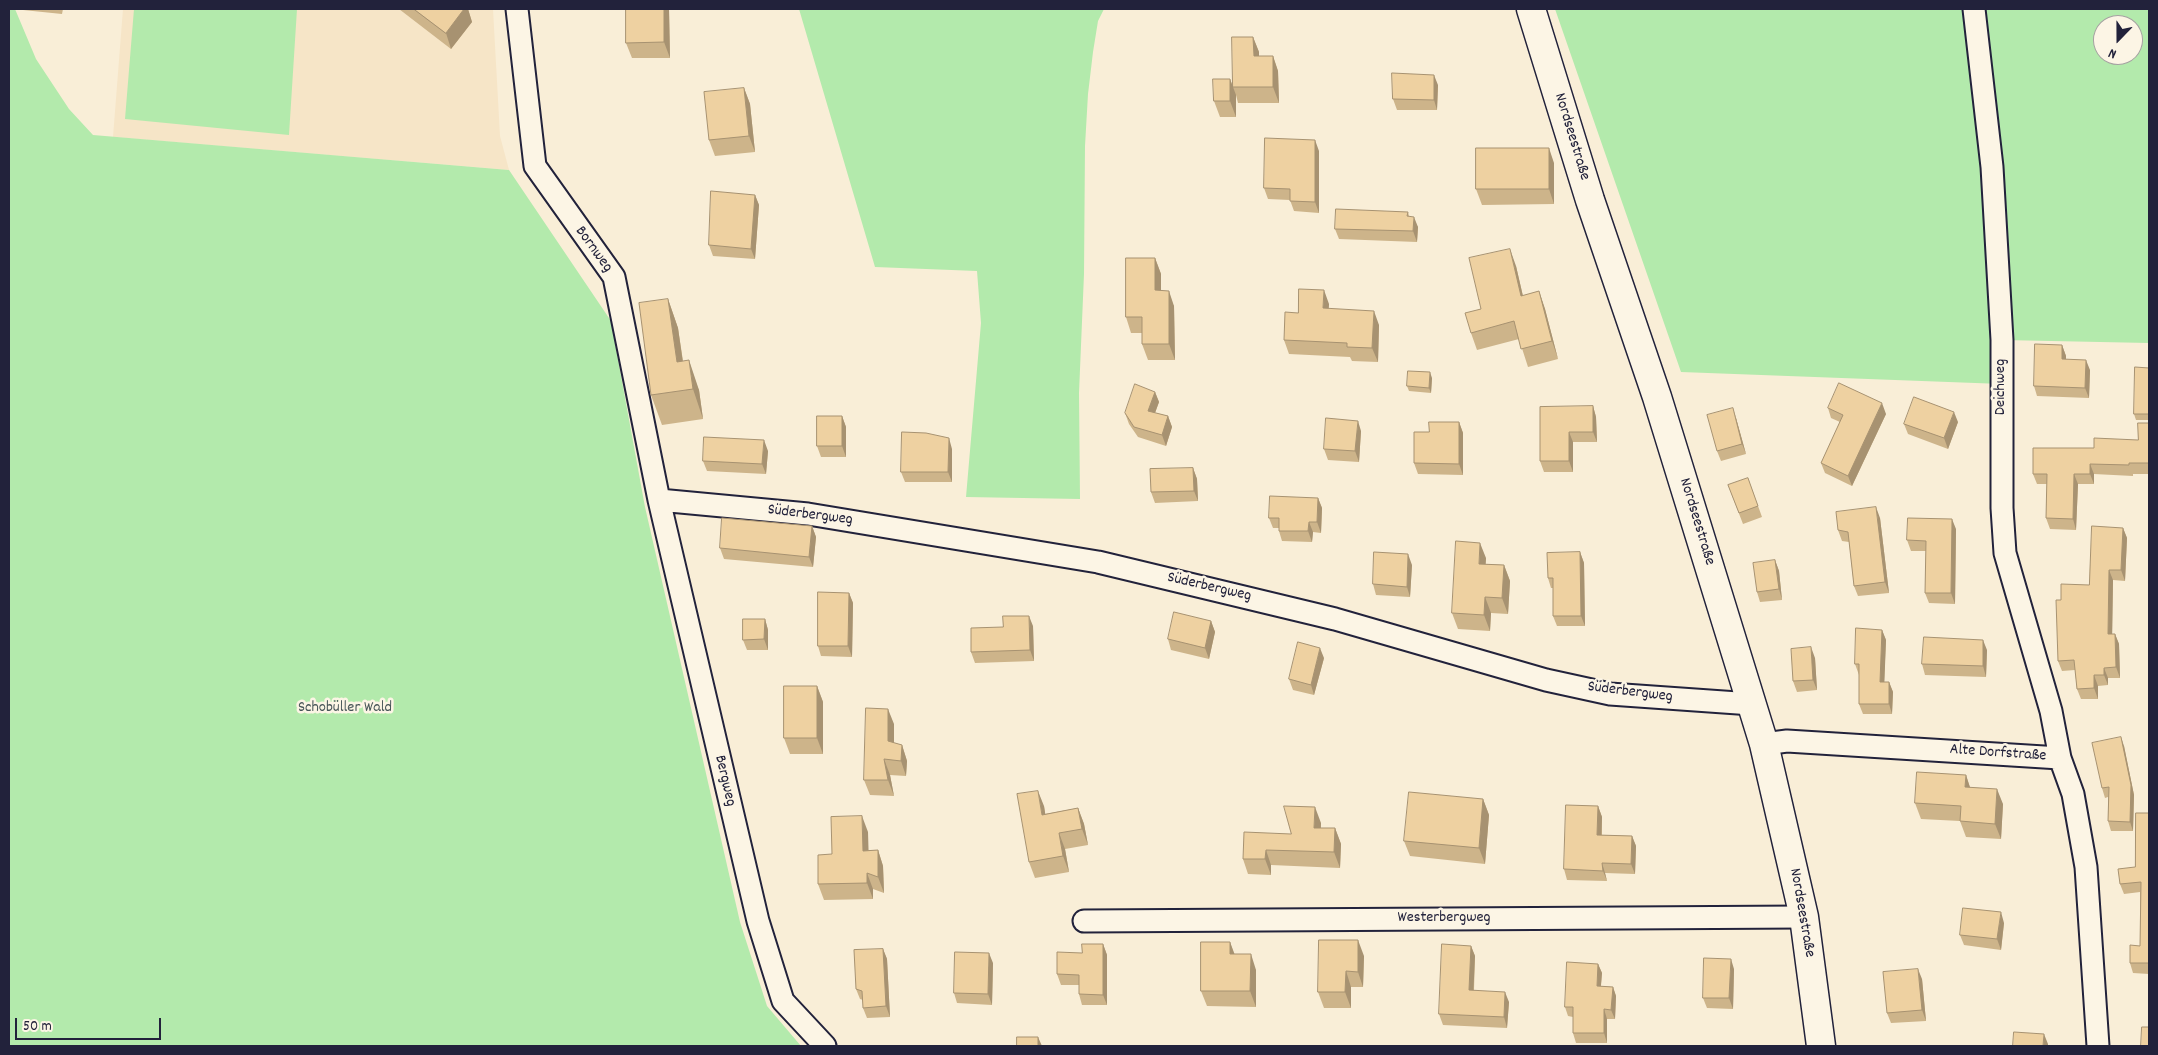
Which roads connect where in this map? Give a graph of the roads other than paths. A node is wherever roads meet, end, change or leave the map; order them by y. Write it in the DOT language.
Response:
graph roads {
  1 [pos="518,9"];
  2 [pos="1531,9"];
  3 [pos="1974,9"];
  4 [pos="659,500"];
  5 [pos="1752,704"];
  6 [pos="1764,744"];
  7 [pos="2060,758"];
  8 [pos="1804,917"];
  9 [pos="1084,921"];
  10 [pos="825,1046"];
  11 [pos="1821,1046"];
  12 [pos="2098,1046"];
  1 -- 4 [label="street, Bornweg"];
  2 -- 5 [label="main road, Nordseestraße"];
  3 -- 7 [label="street, Deichweg"];
  4 -- 5 [label="street, Süderbergweg"];
  4 -- 10 [label="street, Bergweg"];
  5 -- 6 [label="main road, Nordseestraße"];
  6 -- 7 [label="street, Alte Dorfstraße"];
  6 -- 8 [label="main road, Nordseestraße"];
  7 -- 12 [label="street, Alte Dorfstraße"];
  8 -- 9 [label="street, Westerbergweg"];
  8 -- 11 [label="main road, Nordseestraße"];
}
